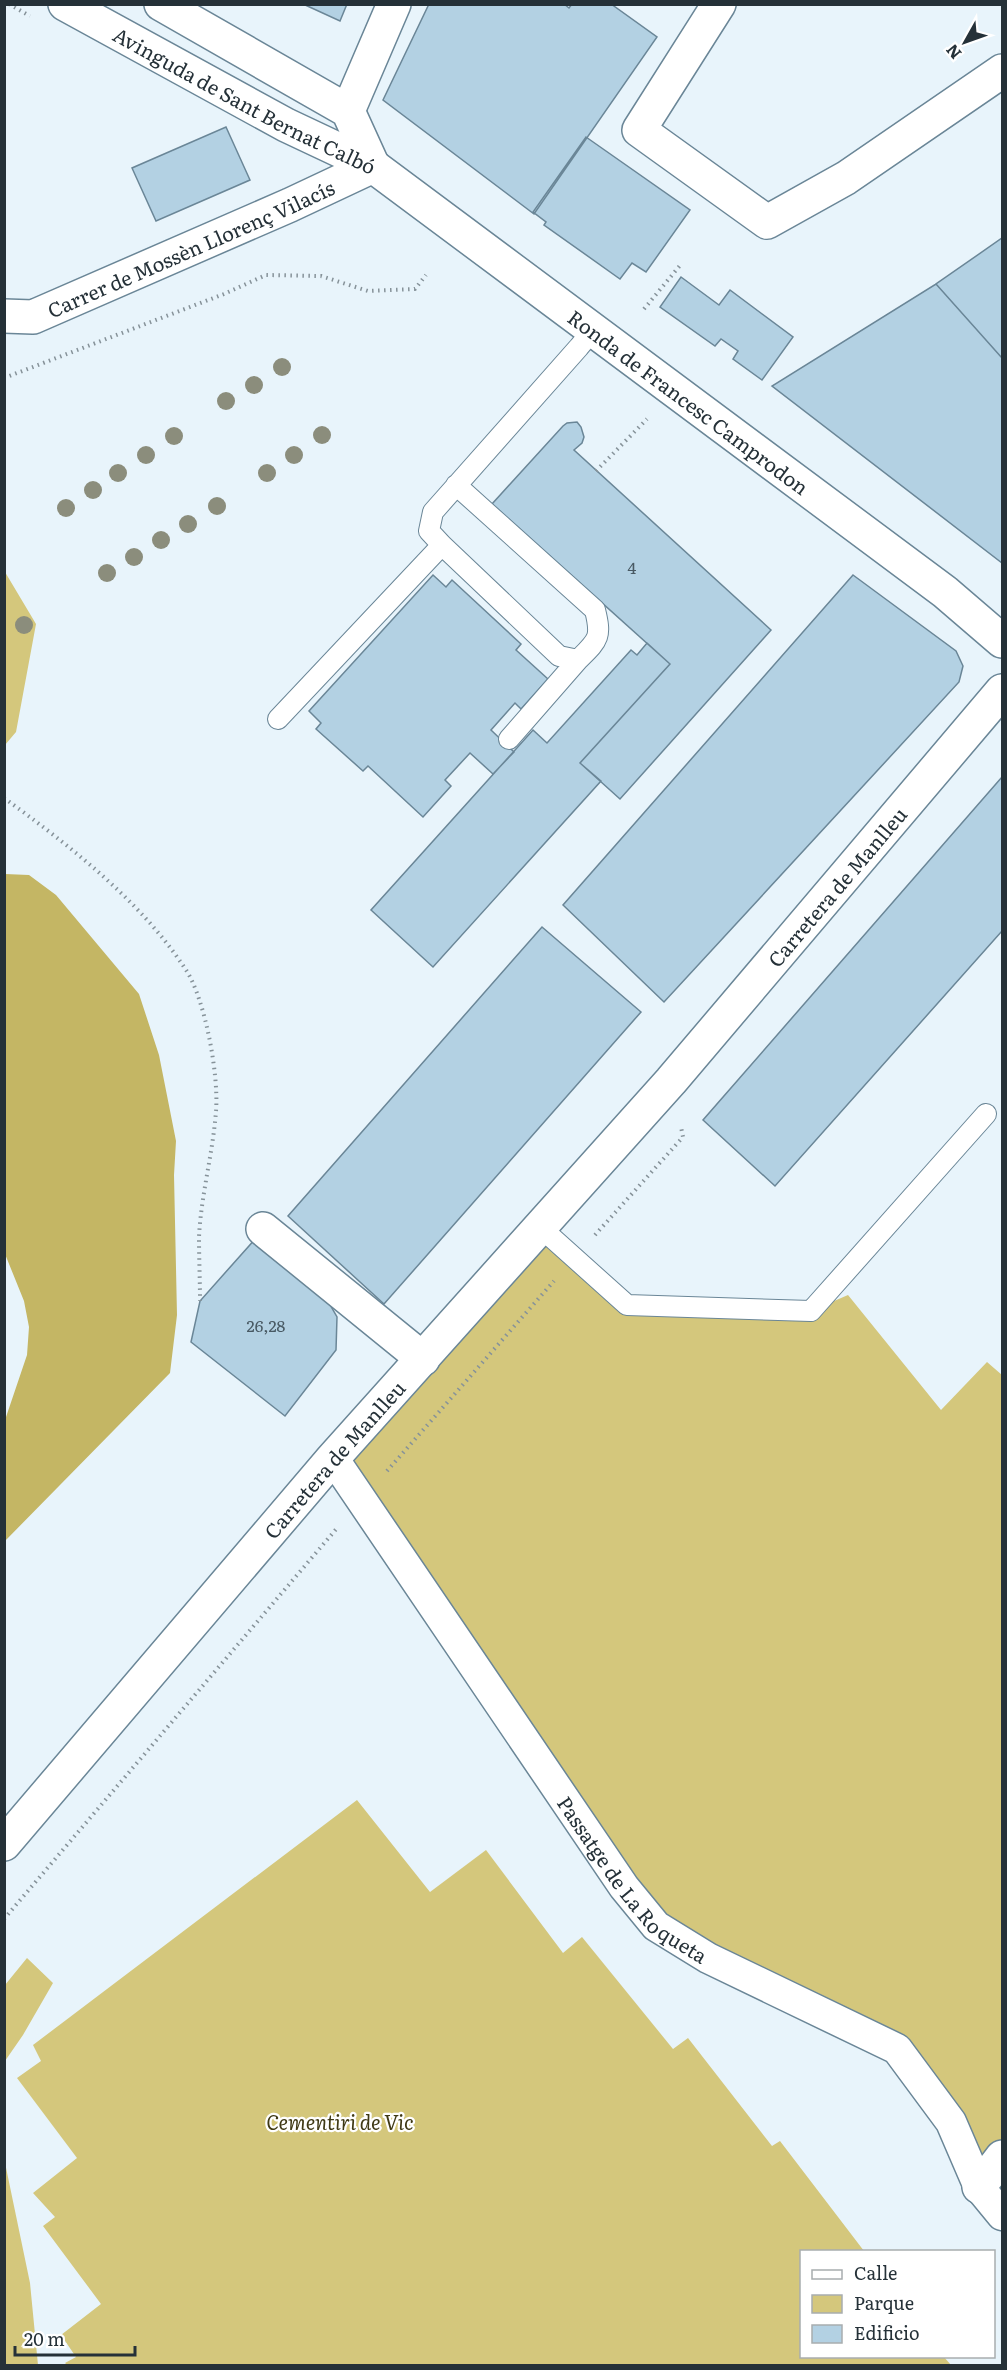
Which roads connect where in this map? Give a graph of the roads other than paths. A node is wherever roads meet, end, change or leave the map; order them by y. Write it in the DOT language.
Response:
graph roads {
  1 [pos="65,4"];
  2 [pos="161,4"];
  3 [pos="394,4"];
  4 [pos="719,4"];
  5 [pos="1002,71"];
  6 [pos="348,111"];
  7 [pos="373,166"];
  8 [pos="4,316"];
  9 [pos="593,330"];
  10 [pos="456,485"];
  11 [pos="442,546"];
  12 [pos="1002,641"];
  13 [pos="578,660"];
  14 [pos="1002,691"];
  15 [pos="278,719"];
  16 [pos="509,739"];
  17 [pos="987,1114"];
  18 [pos="540,1227"];
  19 [pos="263,1229"];
  20 [pos="423,1359"];
  21 [pos="333,1458"];
  22 [pos="4,1844"];
  23 [pos="1002,2157"];
  24 [pos="979,2187"];
  25 [pos="1002,2215"];
  1 -- 7 [label="street, Avinguda de Sant Bernat Calbó"];
  2 -- 6 [label="street, Avinguda de Sant Bernat Calbó"];
  3 -- 6 [label="street"];
  4 -- 5 [label="street"];
  6 -- 7 [label="street, Avinguda de Sant Bernat Calbó"];
  7 -- 8 [label="street, Carrer de Mossèn Llorenç Vilacís"];
  7 -- 9 [label="street, Ronda de Francesc Camprodon"];
  9 -- 10 [label="lane"];
  9 -- 12 [label="street, Ronda de Francesc Camprodon"];
  10 -- 11 [label="lane"];
  10 -- 13 [label="lane"];
  11 -- 13 [label="lane"];
  11 -- 15 [label="lane"];
  13 -- 16 [label="lane"];
  14 -- 18 [label="street, Carretera de Manlleu"];
  17 -- 18 [label="lane"];
  18 -- 20 [label="street, Carretera de Manlleu"];
  19 -- 20 [label="street"];
  20 -- 21 [label="street, Carretera de Manlleu"];
  21 -- 22 [label="street, Carretera de Manlleu"];
  21 -- 24 [label="street, Passatge de La Roqueta"];
  23 -- 24 [label="street"];
  24 -- 25 [label="street, Passatge de La Roqueta"];
}
